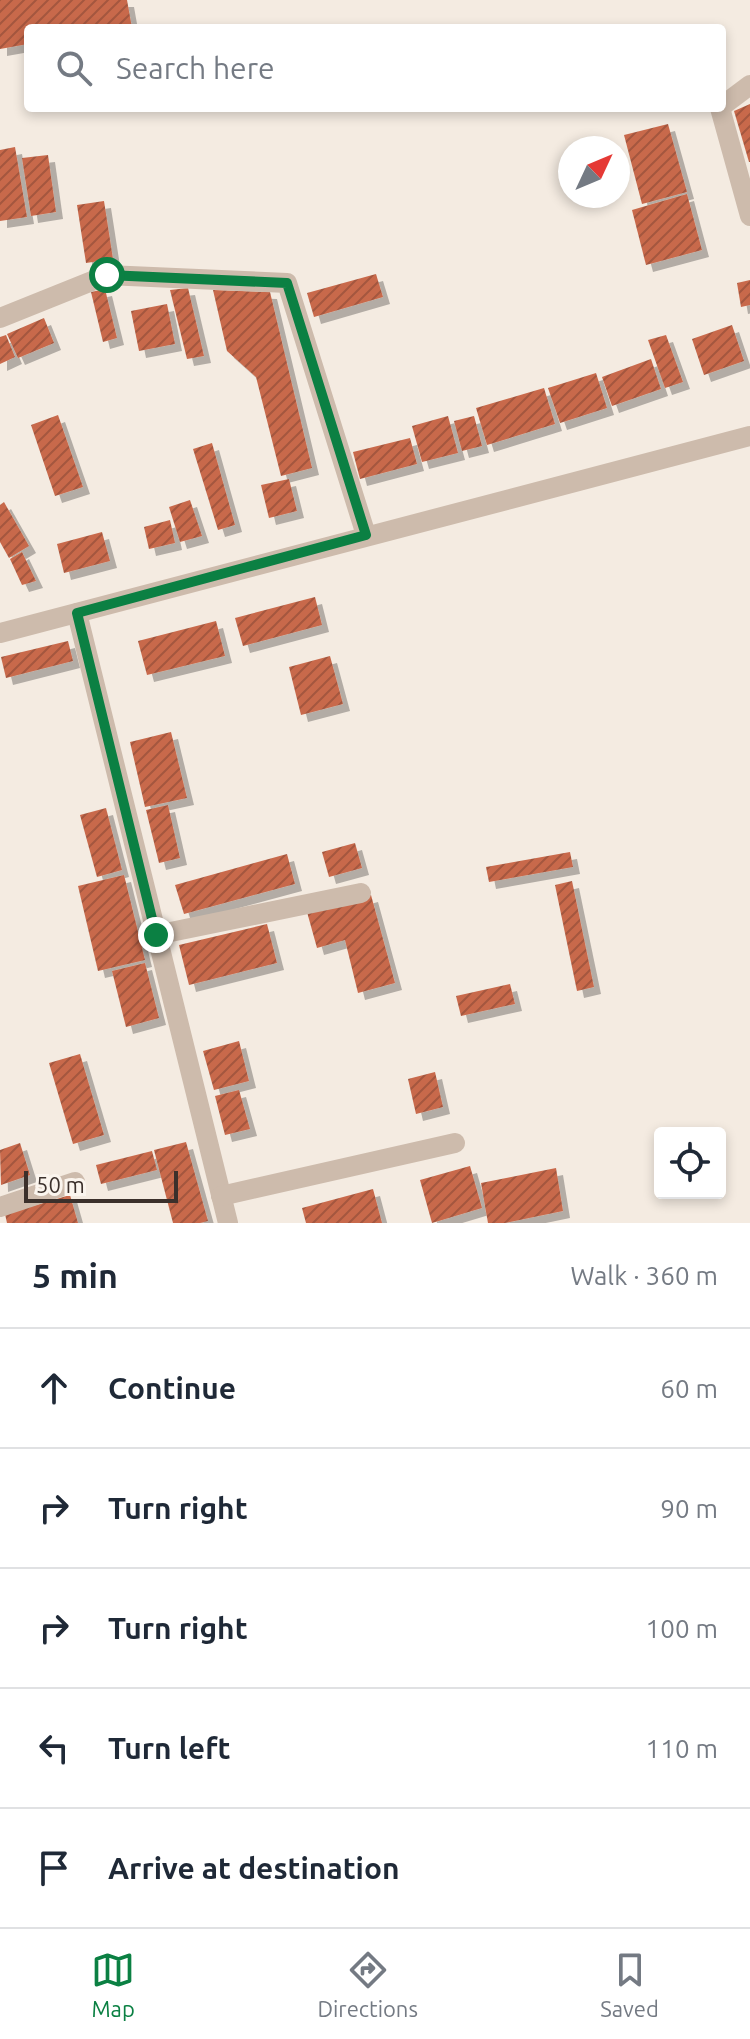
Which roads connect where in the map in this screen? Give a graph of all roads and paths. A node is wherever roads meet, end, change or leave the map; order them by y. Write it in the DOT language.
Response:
graph roads {
  1 [pos="750,85"];
  2 [pos="726,103"];
  3 [pos="722,112"];
  4 [pos="750,216"];
  5 [pos="0,318"];
  6 [pos="750,436"];
  7 [pos="366,535"];
  8 [pos="77,613"];
  9 [pos="0,633"];
  10 [pos="361,893"];
  11 [pos="156,935"];
  12 [pos="455,1143"];
  13 [pos="75,1182"];
  14 [pos="221,1196"];
  15 [pos="0,1207"];
  16 [pos="228,1223"];
  1 -- 2 [label="street"];
  3 -- 4 [label="street"];
  5 -- 7 [label="street"];
  6 -- 7 [label="street"];
  7 -- 8 [label="street"];
  8 -- 9 [label="street"];
  8 -- 11 [label="street"];
  10 -- 11 [label="street"];
  11 -- 14 [label="street"];
  12 -- 14 [label="street"];
  13 -- 15 [label="street"];
  14 -- 16 [label="street"];
}
